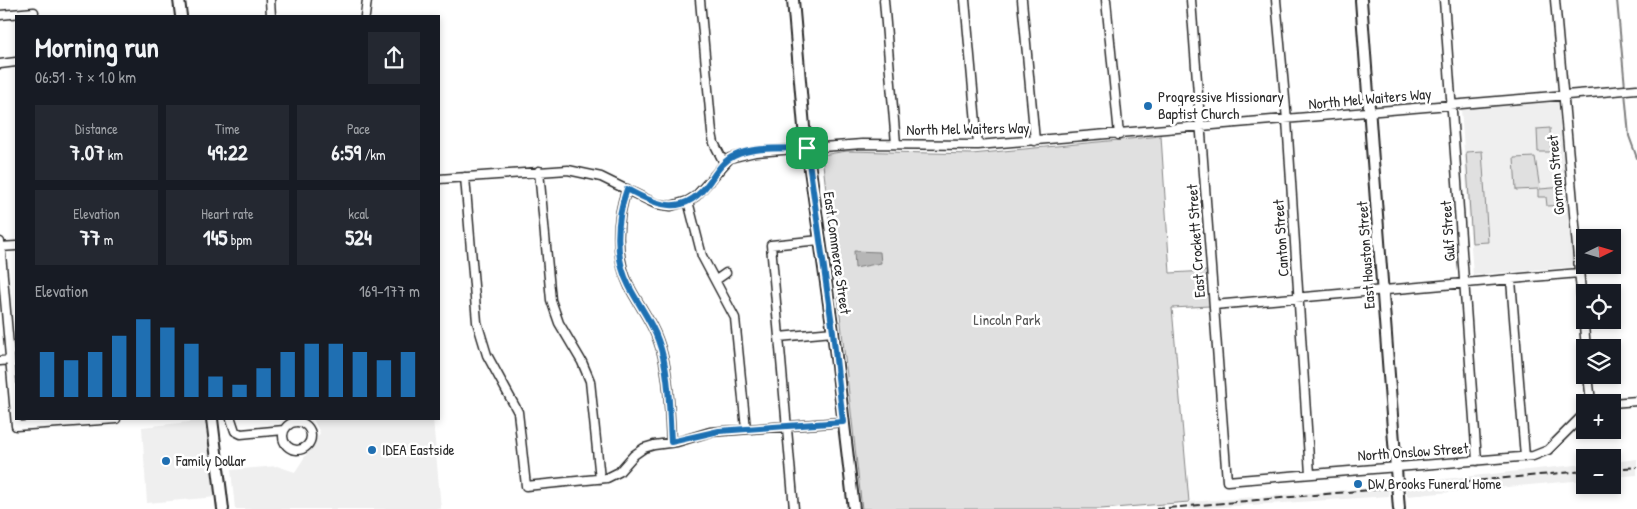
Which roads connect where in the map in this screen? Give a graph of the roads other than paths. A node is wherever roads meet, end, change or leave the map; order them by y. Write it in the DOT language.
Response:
graph roads {
  1 [pos="179,0"];
  2 [pos="270,0"];
  3 [pos="367,0"];
  4 [pos="700,0"];
  5 [pos="793,0"];
  6 [pos="884,0"];
  7 [pos="965,0"];
  8 [pos="1022,0"];
  9 [pos="1106,0"];
  10 [pos="1191,0"];
  11 [pos="1276,0"];
  12 [pos="1361,0"];
  13 [pos="1444,0"];
  14 [pos="1555,0"];
  15 [pos="34,12"];
  16 [pos="0,15"];
  17 [pos="181,15"];
  18 [pos="271,15"];
  19 [pos="365,15"];
  20 [pos="15,62"];
  21 [pos="0,64"];
  22 [pos="1634,89"];
  23 [pos="1564,96"];
  24 [pos="1453,106"];
  25 [pos="1371,112"];
  26 [pos="1287,120"];
  27 [pos="1202,127"];
  28 [pos="1119,135"];
  29 [pos="1035,141"];
  30 [pos="896,144"];
  31 [pos="978,146"];
  32 [pos="807,148"];
  33 [pos="724,163"];
  34 [pos="539,170"];
  35 [pos="465,177"];
  36 [pos="440,179"];
  37 [pos="627,189"];
  38 [pos="688,201"];
  39 [pos="1576,238"];
  40 [pos="820,240"];
  41 [pos="0,242"];
  42 [pos="15,246"];
  43 [pos="0,247"];
  44 [pos="1576,273"];
  45 [pos="726,274"];
  46 [pos="1579,274"];
  47 [pos="716,280"];
  48 [pos="1511,280"];
  49 [pos="1466,284"];
  50 [pos="1383,291"];
  51 [pos="1298,298"];
  52 [pos="1214,306"];
  53 [pos="833,332"];
  54 [pos="779,337"];
  55 [pos="1585,339"];
  56 [pos="10,360"];
  57 [pos="0,361"];
  58 [pos="1637,401"];
  59 [pos="1621,402"];
  60 [pos="15,415"];
  61 [pos="15,420"];
  62 [pos="102,420"];
  63 [pos="212,420"];
  64 [pos="218,420"];
  65 [pos="231,420"];
  66 [pos="301,421"];
  67 [pos="843,422"];
  68 [pos="1576,422"];
  69 [pos="787,427"];
  70 [pos="746,429"];
  71 [pos="284,430"];
  72 [pos="671,442"];
  73 [pos="217,447"];
  74 [pos="1526,457"];
  75 [pos="1478,461"];
  76 [pos="1395,468"];
  77 [pos="1310,474"];
  78 [pos="600,480"];
  79 [pos="1227,481"];
  80 [pos="223,509"];
  81 [pos="794,509"];
  82 [pos="854,509"];
  83 [pos="1399,509"];
  1 -- 17 [label="main road"];
  2 -- 18 [label="street"];
  3 -- 19 [label="street"];
  4 -- 33 [label="street"];
  5 -- 32 [label="main road, East Commerce Street"];
  6 -- 30 [label="street"];
  7 -- 31 [label="street"];
  8 -- 29 [label="street"];
  9 -- 28 [label="street"];
  10 -- 27 [label="street, East Crockett Street"];
  11 -- 26 [label="street, Canton Street"];
  12 -- 25 [label="main road, East Houston Street"];
  13 -- 24 [label="street, Gulf Street"];
  14 -- 23 [label="street, Gorman Street"];
  15 -- 16 [label="street"];
  20 -- 21 [label="street"];
  22 -- 23 [label="street, North Mel Waiters Way"];
  23 -- 24 [label="street, North Mel Waiters Way"];
  23 -- 39 [label="street, Gorman Street"];
  24 -- 25 [label="street, North Mel Waiters Way"];
  24 -- 49 [label="street, Gulf Street"];
  25 -- 26 [label="street, North Mel Waiters Way"];
  25 -- 50 [label="main road, East Houston Street"];
  26 -- 27 [label="street, North Mel Waiters Way"];
  26 -- 51 [label="street, Canton Street"];
  27 -- 28 [label="street, North Mel Waiters Way"];
  27 -- 52 [label="street, East Crockett Street"];
  28 -- 29 [label="street, North Mel Waiters Way"];
  29 -- 31 [label="street, North Mel Waiters Way"];
  30 -- 31 [label="street, North Mel Waiters Way"];
  30 -- 32 [label="street, North Mel Waiters Way"];
  32 -- 33 [label="street, North Mel Waiters Way"];
  32 -- 40 [label="main road, East Commerce Street"];
  33 -- 38 [label="street"];
  34 -- 35 [label="street"];
  34 -- 37 [label="street"];
  34 -- 78 [label="street"];
  35 -- 36 [label="street"];
  35 -- 78 [label="street"];
  37 -- 38 [label="street"];
  37 -- 72 [label="street"];
  38 -- 47 [label="street"];
  40 -- 53 [label="main road, East Commerce Street"];
  40 -- 54 [label="street"];
  41 -- 43 [label="street"];
  42 -- 43 [label="street"];
  43 -- 56 [label="street"];
  44 -- 48 [label="street"];
  45 -- 47 [label="street"];
  46 -- 55 [label="street, Gorman Street"];
  47 -- 70 [label="street"];
  48 -- 49 [label="street"];
  48 -- 74 [label="street"];
  49 -- 50 [label="street"];
  49 -- 75 [label="street, Gulf Street"];
  50 -- 51 [label="street"];
  50 -- 76 [label="main road, East Houston Street"];
  51 -- 52 [label="street"];
  51 -- 77 [label="street, Canton Street"];
  52 -- 79 [label="street, East Crockett Street"];
  53 -- 54 [label="street"];
  53 -- 67 [label="main road, East Commerce Street"];
  54 -- 69 [label="street"];
  56 -- 57 [label="street"];
  56 -- 60 [label="street"];
  58 -- 59 [label="street"];
  61 -- 62 [label="street"];
  63 -- 73 [label="main road"];
  64 -- 73 [label="main road"];
  65 -- 71 [label="street"];
  66 -- 71 [label="street"];
  66 -- 71 [label="street"];
  67 -- 69 [label="street"];
  67 -- 82 [label="main road, East Commerce Street"];
  68 -- 74 [label="street, North Onslow Street"];
  69 -- 70 [label="street"];
  69 -- 81 [label="street"];
  70 -- 72 [label="street"];
  72 -- 78 [label="street"];
  73 -- 80 [label="main road"];
  74 -- 75 [label="street, North Onslow Street"];
  75 -- 76 [label="street, North Onslow Street"];
  76 -- 77 [label="street, North Onslow Street"];
  76 -- 83 [label="main road, East Houston Street"];
  77 -- 79 [label="street, North Onslow Street"];
}
